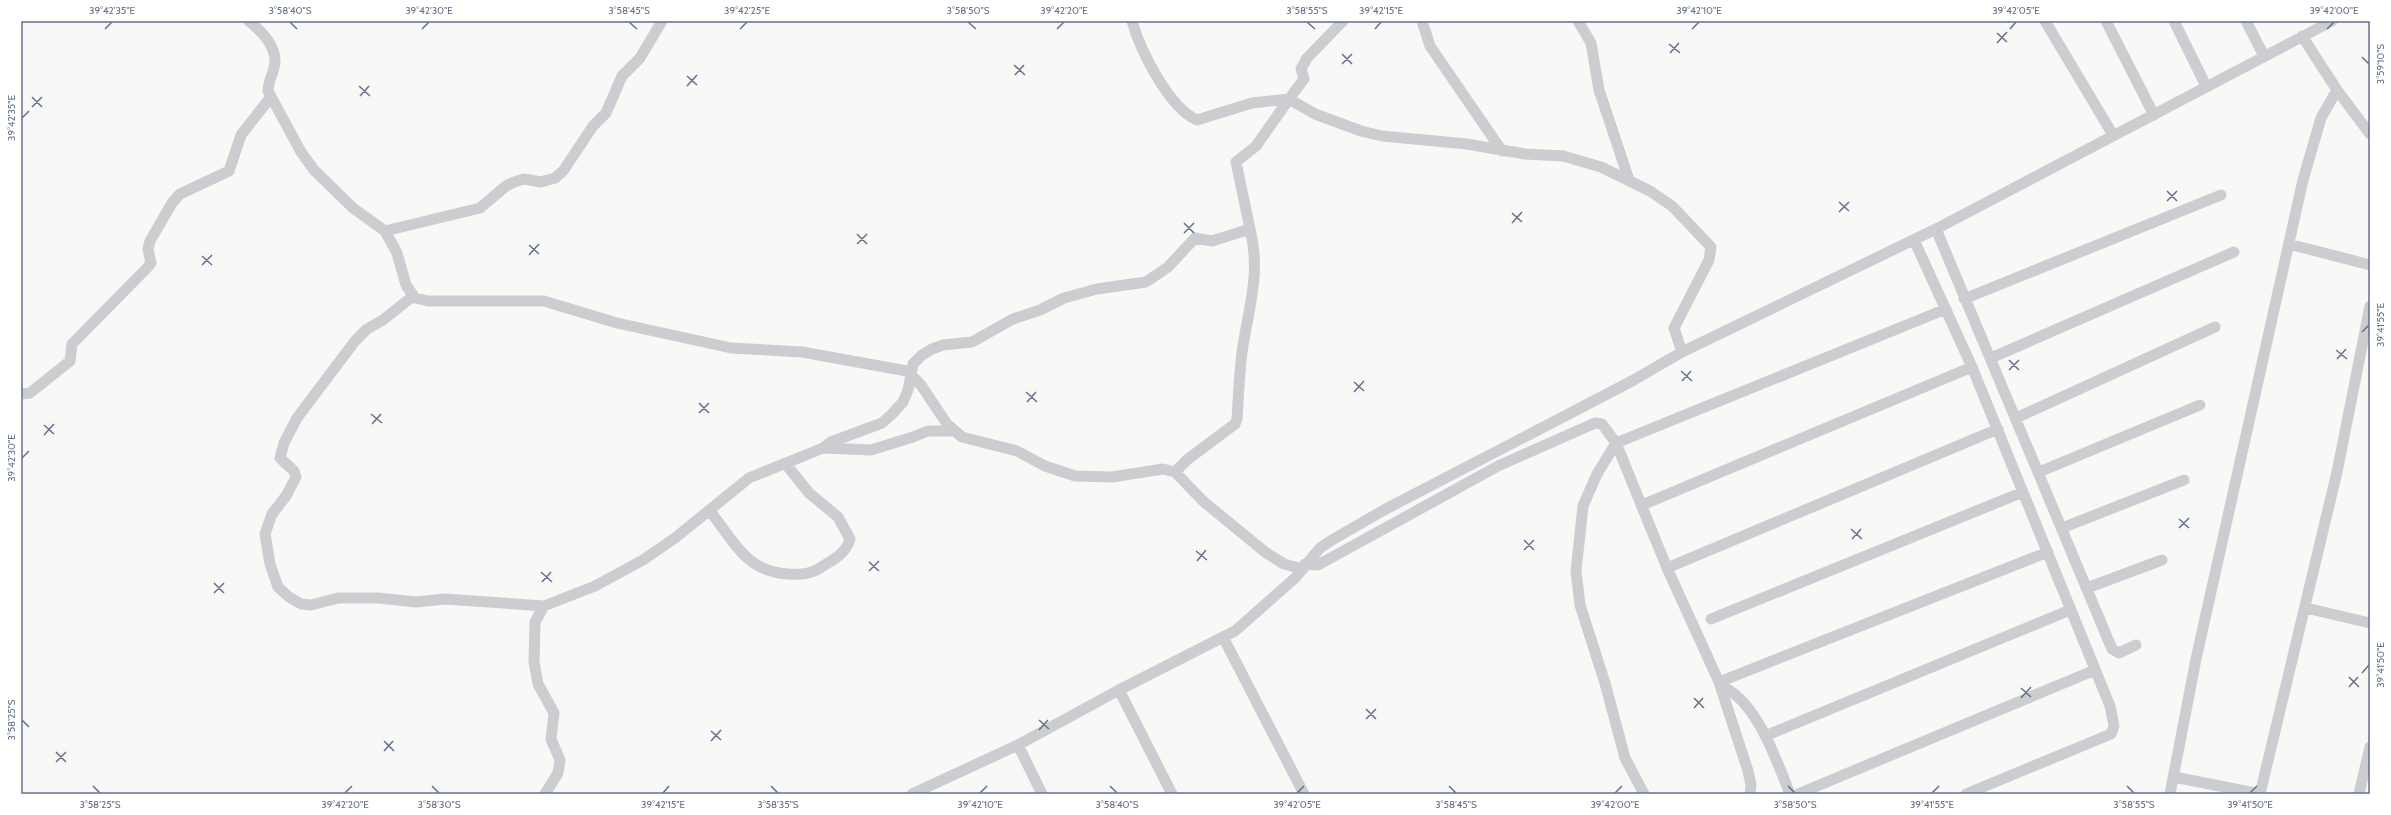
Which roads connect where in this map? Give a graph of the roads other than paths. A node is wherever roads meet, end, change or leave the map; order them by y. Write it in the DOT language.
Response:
graph roads {
  1 [pos="248,21"];
  2 [pos="662,21"];
  3 [pos="1132,21"];
  4 [pos="1343,21"];
  5 [pos="1422,21"];
  6 [pos="1578,21"];
  7 [pos="2045,21"];
  8 [pos="2106,21"];
  9 [pos="2174,21"];
  10 [pos="2246,21"];
  11 [pos="2332,21"];
  12 [pos="2321,24"];
  13 [pos="2302,36"];
  14 [pos="2264,56"];
  15 [pos="2206,86"];
  16 [pos="2337,90"];
  17 [pos="270,98"];
  18 [pos="1289,99"];
  19 [pos="2154,114"];
  20 [pos="2369,129"];
  21 [pos="2113,135"];
  22 [pos="1502,151"];
  23 [pos="1629,180"];
  24 [pos="2221,195"];
  25 [pos="1250,229"];
  26 [pos="1936,229"];
  27 [pos="385,231"];
  28 [pos="1914,240"];
  29 [pos="2289,244"];
  30 [pos="2234,252"];
  31 [pos="2370,265"];
  32 [pos="413,296"];
  33 [pos="1964,299"];
  34 [pos="2370,306"];
  35 [pos="1946,309"];
  36 [pos="2215,327"];
  37 [pos="1682,352"];
  38 [pos="1991,358"];
  39 [pos="1972,367"];
  40 [pos="910,373"];
  41 [pos="21,394"];
  42 [pos="2200,405"];
  43 [pos="2016,418"];
  44 [pos="1998,429"];
  45 [pos="954,431"];
  46 [pos="1616,444"];
  47 [pos="823,448"];
  48 [pos="785,463"];
  49 [pos="1175,472"];
  50 [pos="2039,472"];
  51 [pos="2184,480"];
  52 [pos="2023,492"];
  53 [pos="1642,505"];
  54 [pos="709,510"];
  55 [pos="2062,528"];
  56 [pos="2048,552"];
  57 [pos="2162,560"];
  58 [pos="1304,566"];
  59 [pos="1667,568"];
  60 [pos="2087,588"];
  61 [pos="544,606"];
  62 [pos="2306,608"];
  63 [pos="2070,610"];
  64 [pos="1711,619"];
  65 [pos="2370,623"];
  66 [pos="1223,637"];
  67 [pos="2136,645"];
  68 [pos="2095,670"];
  69 [pos="1720,684"];
  70 [pos="1119,690"];
  71 [pos="1765,736"];
  72 [pos="1018,745"];
  73 [pos="2370,747"];
  74 [pos="2174,777"];
  75 [pos="915,793"];
  76 [pos="545,794"];
  77 [pos="1042,794"];
  78 [pos="1172,794"];
  79 [pos="1304,794"];
  80 [pos="1644,794"];
  81 [pos="1750,794"];
  82 [pos="1790,794"];
  83 [pos="1798,794"];
  84 [pos="1966,794"];
  85 [pos="2170,794"];
  86 [pos="2260,794"];
  87 [pos="2359,794"];
  1 -- 17 [label="street"];
  2 -- 27 [label="street"];
  3 -- 18 [label="street"];
  4 -- 18 [label="street"];
  5 -- 22 [label="street"];
  6 -- 23 [label="street"];
  7 -- 21 [label="street"];
  8 -- 19 [label="street"];
  9 -- 15 [label="street"];
  10 -- 14 [label="street"];
  11 -- 12 [label="street"];
  12 -- 13 [label="street"];
  13 -- 14 [label="street"];
  13 -- 16 [label="street"];
  14 -- 15 [label="street"];
  15 -- 19 [label="street"];
  16 -- 20 [label="street"];
  16 -- 29 [label="street"];
  17 -- 27 [label="street"];
  17 -- 41 [label="street"];
  18 -- 22 [label="street"];
  18 -- 25 [label="street"];
  19 -- 21 [label="street"];
  21 -- 26 [label="street"];
  22 -- 23 [label="street"];
  23 -- 37 [label="street"];
  24 -- 33 [label="street"];
  25 -- 40 [label="street"];
  25 -- 49 [label="street"];
  26 -- 28 [label="street"];
  26 -- 33 [label="street"];
  27 -- 32 [label="street"];
  28 -- 35 [label="street"];
  28 -- 37 [label="street"];
  29 -- 31 [label="street"];
  29 -- 74 [label="street"];
  30 -- 38 [label="street"];
  32 -- 40 [label="street"];
  32 -- 61 [label="street"];
  33 -- 38 [label="street"];
  34 -- 62 [label="street"];
  35 -- 39 [label="street"];
  35 -- 46 [label="street"];
  36 -- 43 [label="street"];
  37 -- 58 [label="street"];
  38 -- 43 [label="street"];
  39 -- 44 [label="street"];
  39 -- 53 [label="street"];
  40 -- 45 [label="street"];
  40 -- 47 [label="street"];
  42 -- 50 [label="street"];
  43 -- 50 [label="street"];
  44 -- 52 [label="street"];
  44 -- 59 [label="street"];
  45 -- 47 [label="street"];
  45 -- 49 [label="street"];
  46 -- 53 [label="street"];
  46 -- 58 [label="street"];
  46 -- 80 [label="street"];
  47 -- 48 [label="street"];
  48 -- 54 [label="street"];
  48 -- 54 [label="street"];
  49 -- 58 [label="street"];
  50 -- 55 [label="street"];
  51 -- 55 [label="street"];
  52 -- 56 [label="street"];
  52 -- 64 [label="street"];
  53 -- 59 [label="street"];
  54 -- 61 [label="street"];
  55 -- 60 [label="street"];
  56 -- 63 [label="street"];
  56 -- 69 [label="street"];
  57 -- 60 [label="street"];
  58 -- 66 [label="street"];
  59 -- 69 [label="street"];
  60 -- 67 [label="street"];
  61 -- 76 [label="street"];
  62 -- 65 [label="street"];
  62 -- 86 [label="street"];
  63 -- 68 [label="street"];
  63 -- 71 [label="street"];
  66 -- 70 [label="street"];
  66 -- 79 [label="street"];
  68 -- 83 [label="street"];
  68 -- 84 [label="street"];
  69 -- 71 [label="street"];
  69 -- 81 [label="street"];
  70 -- 72 [label="street"];
  70 -- 78 [label="street"];
  71 -- 82 [label="street"];
  72 -- 75 [label="street"];
  72 -- 77 [label="street"];
  73 -- 87 [label="street"];
  74 -- 85 [label="street"];
  74 -- 86 [label="street"];
}
